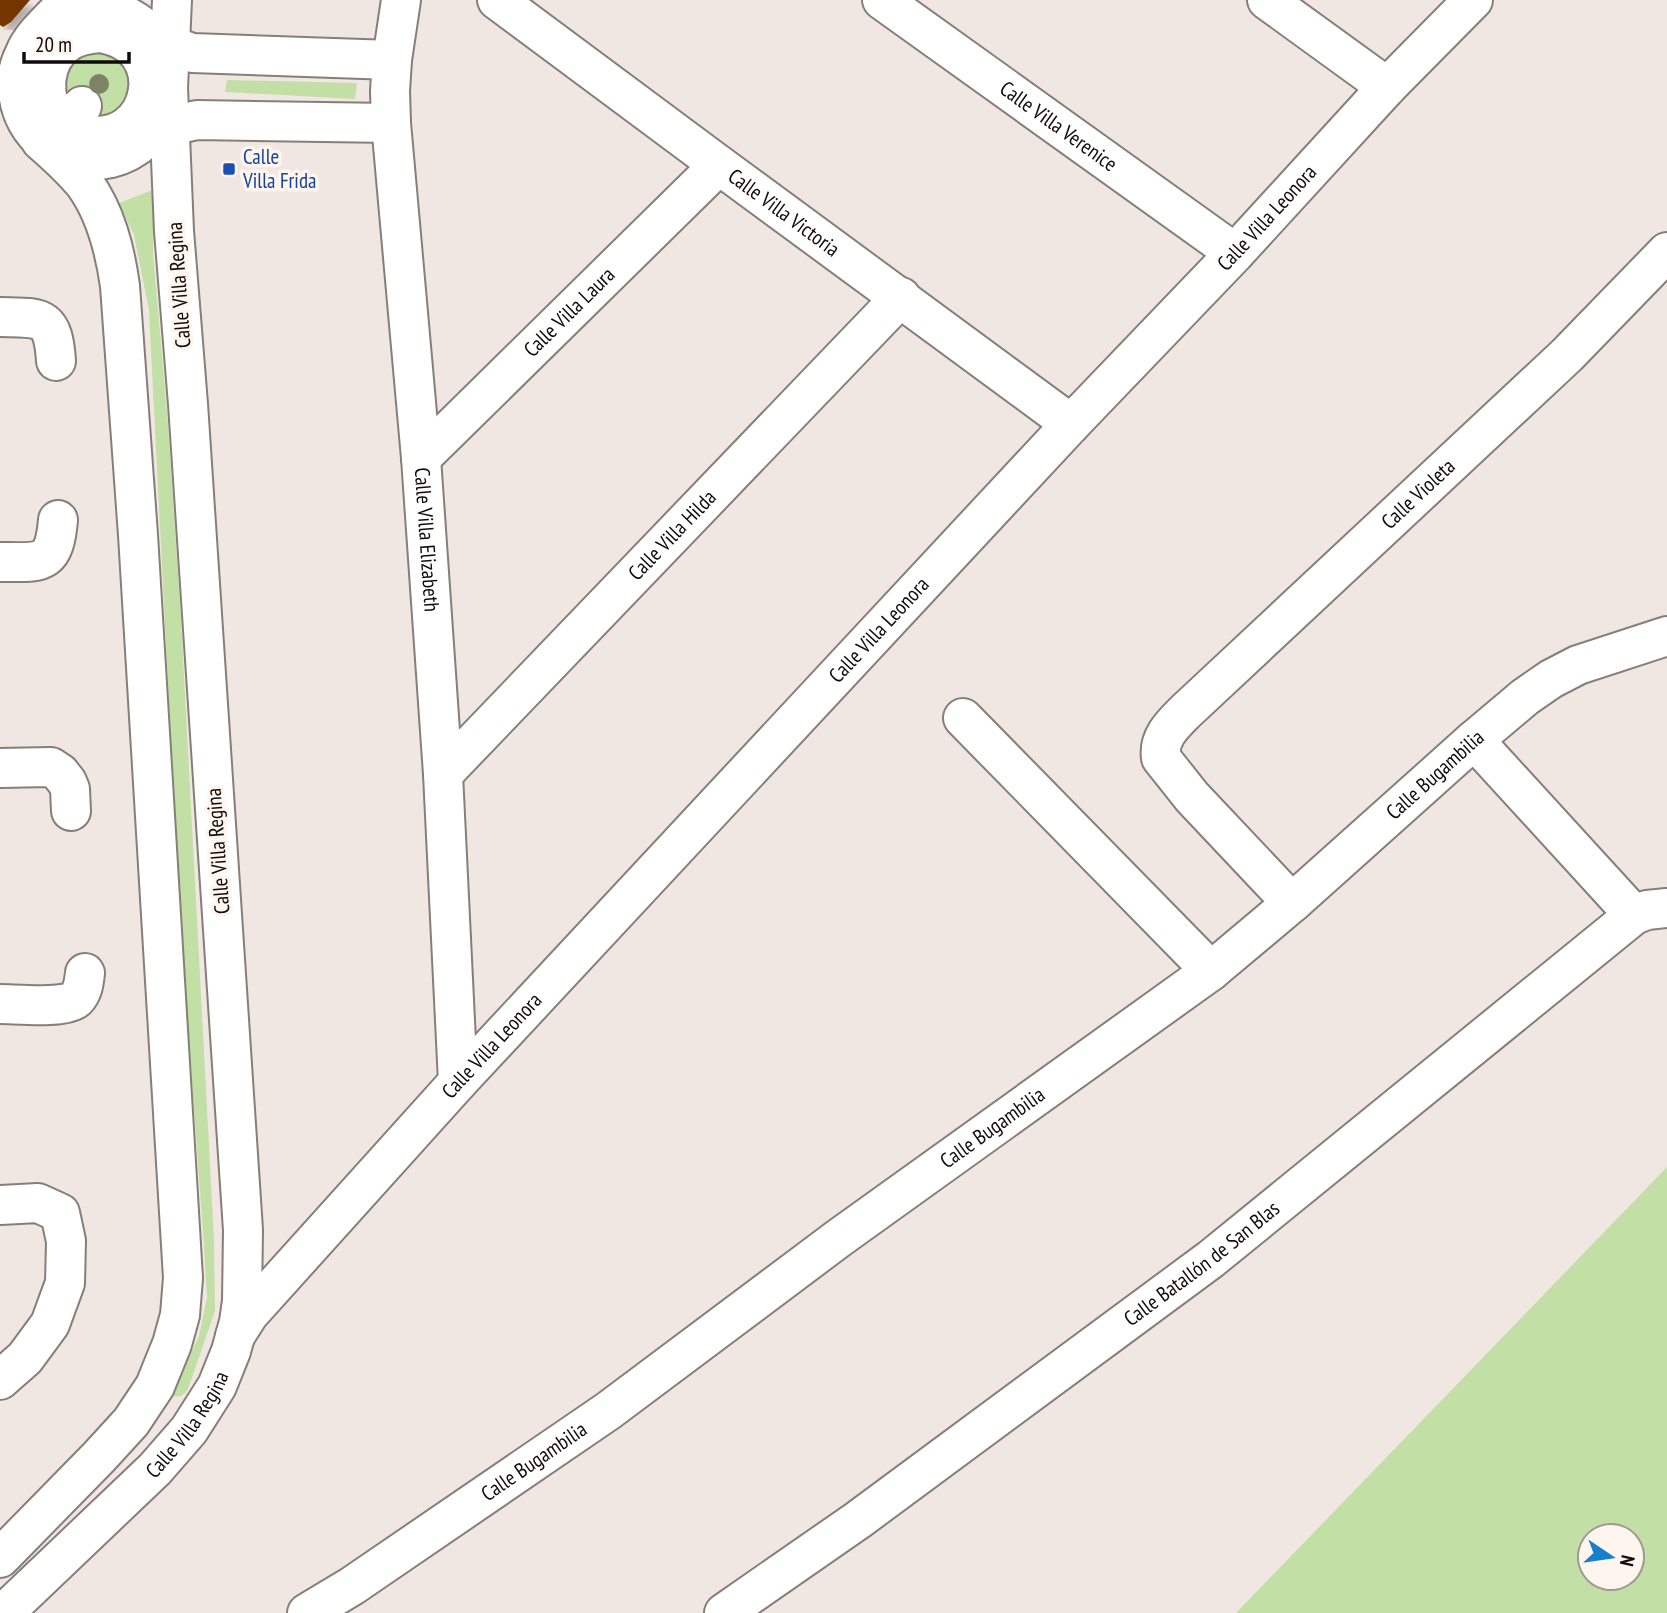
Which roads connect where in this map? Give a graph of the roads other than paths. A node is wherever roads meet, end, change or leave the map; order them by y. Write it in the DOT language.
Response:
graph roads {
  1 [pos="172,0"];
  2 [pos="401,0"];
  3 [pos="497,0"];
  4 [pos="882,0"];
  5 [pos="1267,0"];
  6 [pos="1473,0"];
  7 [pos="0,54"];
  8 [pos="392,60"];
  9 [pos="98,79"];
  10 [pos="1387,87"];
  11 [pos="0,118"];
  12 [pos="391,123"];
  13 [pos="719,165"];
  14 [pos="1667,252"];
  15 [pos="1235,253"];
  16 [pos="901,297"];
  17 [pos="0,317"];
  18 [pos="55,361"];
  19 [pos="1071,424"];
  20 [pos="421,458"];
  21 [pos="58,520"];
  22 [pos="0,562"];
  23 [pos="1667,636"];
  24 [pos="963,718"];
  25 [pos="1474,740"];
  26 [pos="0,768"];
  27 [pos="443,774"];
  28 [pos="71,811"];
  29 [pos="1292,903"];
  30 [pos="1651,911"];
  31 [pos="1211,971"];
  32 [pos="85,973"];
  33 [pos="0,1004"];
  34 [pos="458,1082"];
  35 [pos="0,1205"];
  36 [pos="242,1253"];
  37 [pos="293,1266"];
  38 [pos="235,1336"];
  39 [pos="0,1381"];
  40 [pos="0,1558"];
  41 [pos="4,1613"];
  42 [pos="307,1613"];
  43 [pos="724,1613"];
  1 -- 9 [label="street, Calle Villa Regina"];
  2 -- 8 [label="street, Calle Villa Elizabeth"];
  3 -- 13 [label="street, Calle Villa Victoria"];
  4 -- 15 [label="street, Calle Villa Verenice"];
  5 -- 10 [label="street"];
  6 -- 10 [label="street, Calle Villa Leonora"];
  7 -- 9 [label="street"];
  8 -- 9 [label="street"];
  8 -- 12 [label="street, Calle Villa Elizabeth"];
  9 -- 11 [label="street"];
  9 -- 12 [label="street"];
  9 -- 36 [label="street, Calle Villa Regina"];
  9 -- 40 [label="street, Calle Villa Regina"];
  10 -- 15 [label="street, Calle Villa Leonora"];
  12 -- 20 [label="street, Calle Villa Elizabeth"];
  13 -- 16 [label="street, Calle Villa Victoria"];
  13 -- 20 [label="street, Calle Villa Laura"];
  14 -- 29 [label="street, Calle Violeta"];
  15 -- 19 [label="street, Calle Villa Leonora"];
  16 -- 19 [label="street, Calle Villa Victoria"];
  16 -- 27 [label="street, Calle Villa Hilda"];
  17 -- 18 [label="street"];
  19 -- 34 [label="street, Calle Villa Leonora"];
  20 -- 27 [label="street, Calle Villa Elizabeth"];
  21 -- 22 [label="street"];
  23 -- 25 [label="street, Calle Bugambilia"];
  24 -- 31 [label="street"];
  25 -- 29 [label="street, Calle Bugambilia"];
  25 -- 30 [label="street"];
  26 -- 28 [label="street"];
  27 -- 34 [label="street, Calle Villa Elizabeth"];
  29 -- 31 [label="street, Calle Bugambilia"];
  30 -- 43 [label="street, Calle Batallón de San Blas"];
  31 -- 42 [label="street, Calle Bugambilia"];
  32 -- 33 [label="street"];
  34 -- 37 [label="street, Calle Villa Leonora"];
  35 -- 39 [label="street"];
  36 -- 37 [label="street"];
  36 -- 38 [label="street, Calle Villa Regina"];
  37 -- 38 [label="street, Calle Villa Leonora"];
  38 -- 41 [label="street, Calle Villa Regina"];
}
